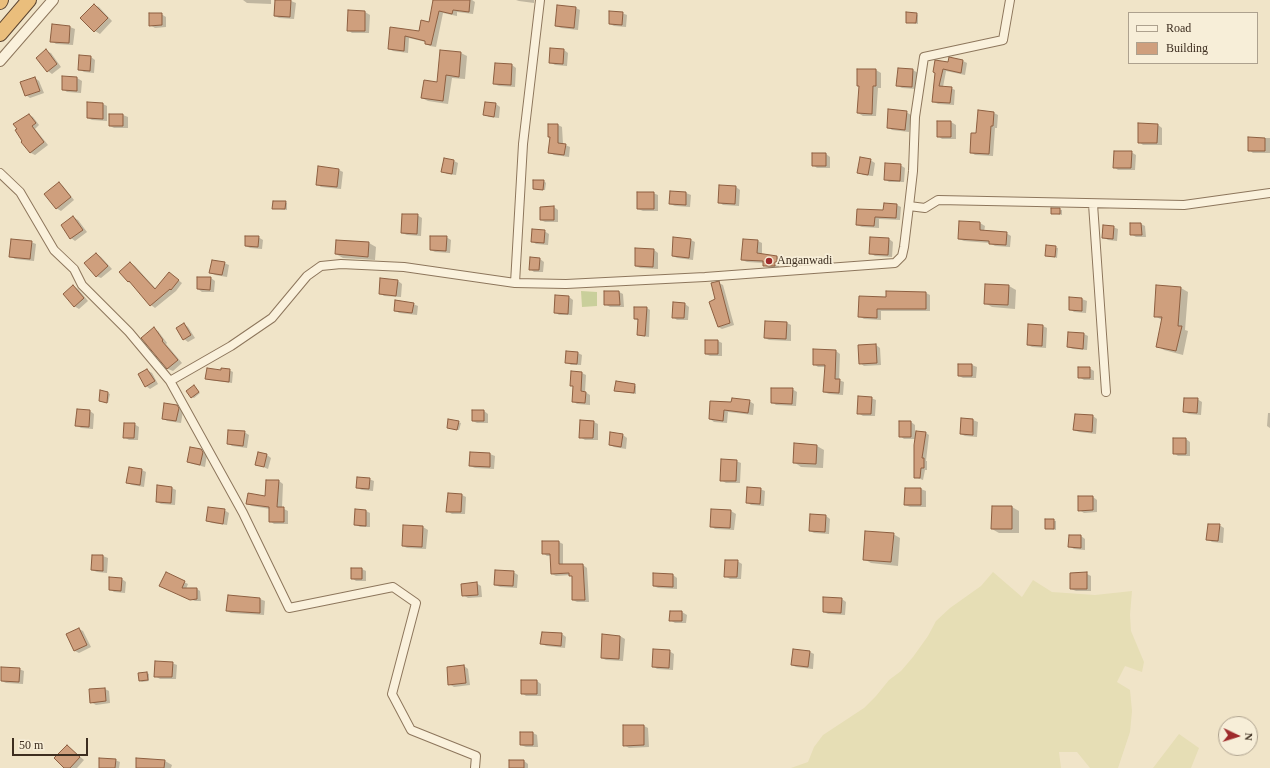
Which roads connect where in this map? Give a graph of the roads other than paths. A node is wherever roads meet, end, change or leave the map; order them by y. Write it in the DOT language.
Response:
graph roads {
  1 [pos="29,0"];
  2 [pos="53,0"];
  3 [pos="540,0"];
  4 [pos="1010,0"];
  5 [pos="0,34"];
  6 [pos="0,61"];
  7 [pos="0,174"];
  8 [pos="1270,193"];
  9 [pos="1093,204"];
  10 [pos="909,206"];
  11 [pos="515,282"];
  12 [pos="170,381"];
  13 [pos="1106,392"];
  14 [pos="475,768"];
  1 -- 5 [label="highway"];
  2 -- 6 [label="street"];
  3 -- 11 [label="street"];
  4 -- 10 [label="street"];
  7 -- 12 [label="street"];
  8 -- 9 [label="street"];
  9 -- 10 [label="street"];
  9 -- 13 [label="street"];
  10 -- 11 [label="street"];
  11 -- 12 [label="street"];
  12 -- 14 [label="street"];
}
